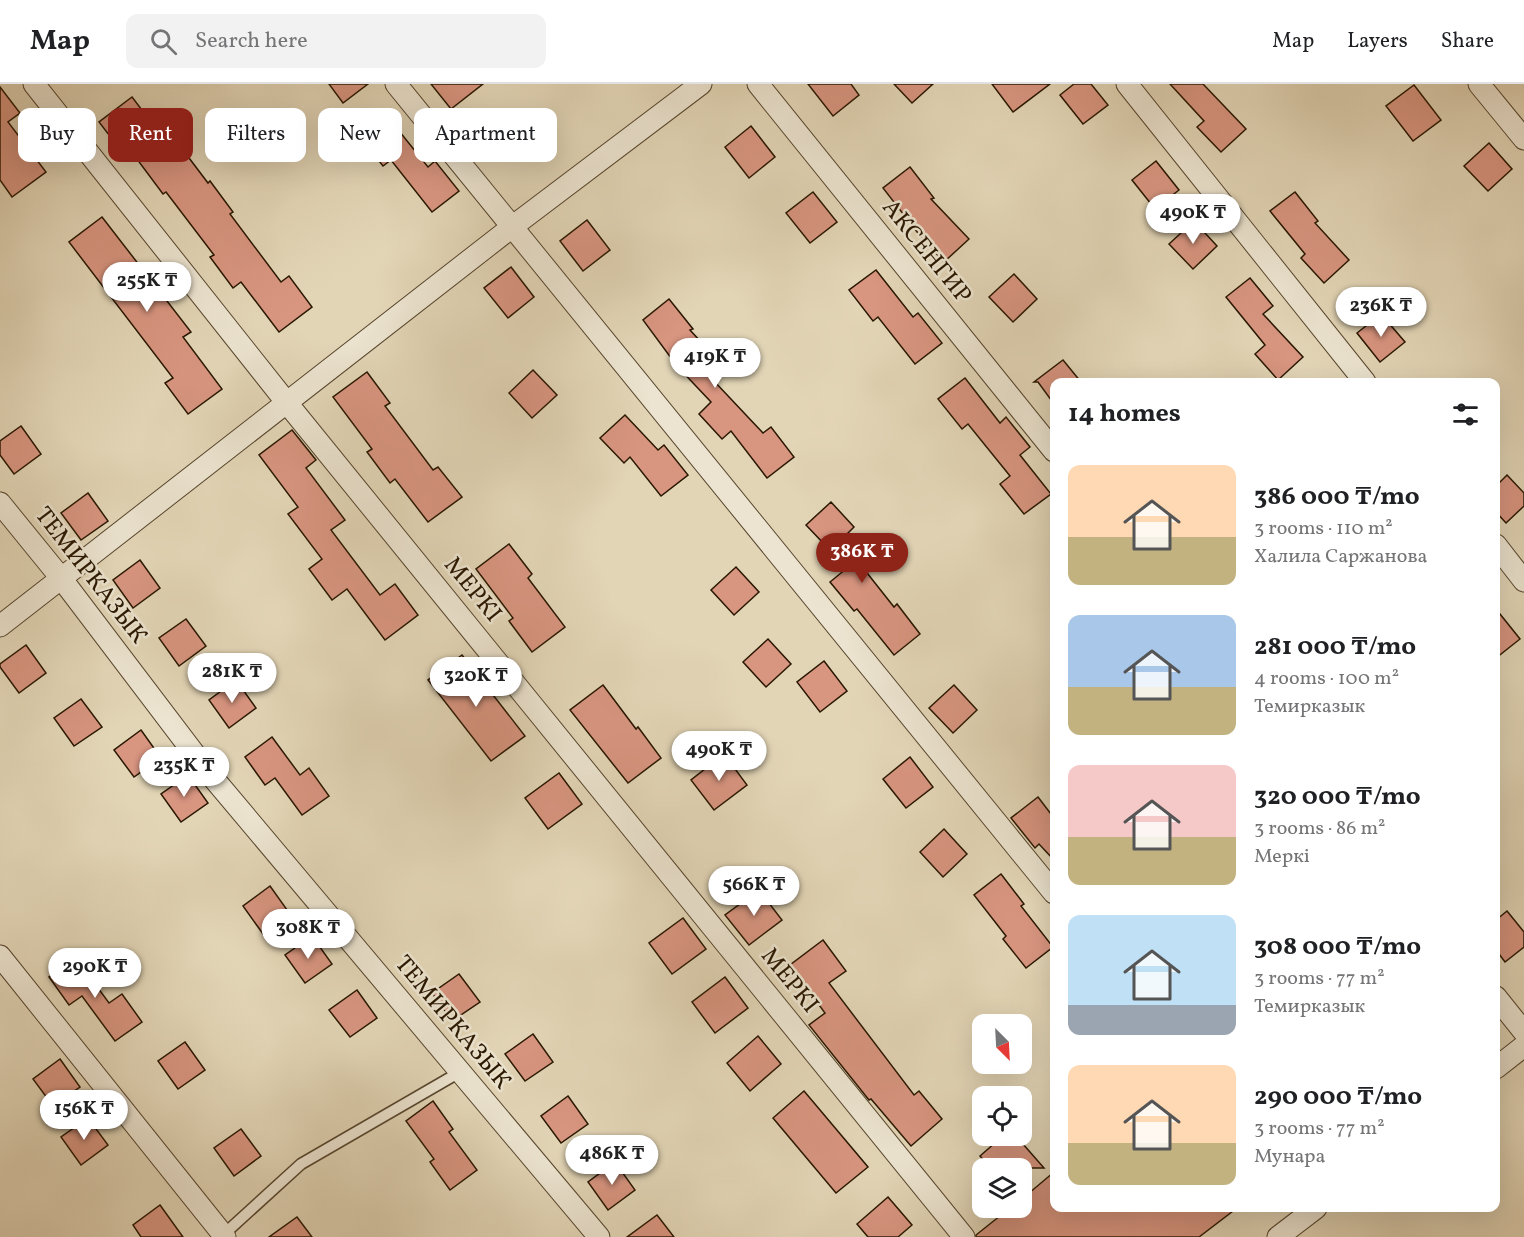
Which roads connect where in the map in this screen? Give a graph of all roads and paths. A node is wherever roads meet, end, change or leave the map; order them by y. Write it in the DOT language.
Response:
graph roads {
  1 [pos="34,84"];
  2 [pos="396,84"];
  3 [pos="701,84"];
  4 [pos="758,84"];
  5 [pos="1127,84"];
  6 [pos="1479,84"];
  7 [pos="1524,139"];
  8 [pos="512,227"];
  9 [pos="1362,378"];
  10 [pos="287,403"];
  11 [pos="1050,446"];
  12 [pos="0,503"];
  13 [pos="1500,550"];
  14 [pos="62,578"];
  15 [pos="1524,581"];
  16 [pos="0,626"];
  17 [pos="1050,887"];
  18 [pos="0,956"];
  19 [pos="1500,1002"];
  20 [pos="1524,1032"];
  21 [pos="1524,1046"];
  22 [pos="1500,1065"];
  23 [pos="460,1072"];
  24 [pos="1308,1212"];
  25 [pos="223,1236"];
  26 [pos="599,1237"];
  27 [pos="964,1237"];
  28 [pos="1278,1237"];
  1 -- 10 [label="street, МЕРКІ"];
  2 -- 8 [label="street"];
  3 -- 8 [label="street"];
  4 -- 11 [label="street, АКСЕНГИР"];
  5 -- 9 [label="street"];
  6 -- 7 [label="street"];
  8 -- 10 [label="street"];
  8 -- 17 [label="street"];
  10 -- 14 [label="street"];
  10 -- 27 [label="street, МЕРКІ"];
  12 -- 14 [label="street, ТЕМИРКАЗЫК"];
  13 -- 15 [label="street"];
  14 -- 16 [label="street"];
  14 -- 23 [label="street, ТЕМИРКАЗЫК"];
  18 -- 25 [label="street"];
  19 -- 20 [label="street"];
  21 -- 22 [label="street"];
  23 -- 25 [label="lane"];
  23 -- 26 [label="street, ТЕМИРКАЗЫК"];
  24 -- 28 [label="street"];
}
